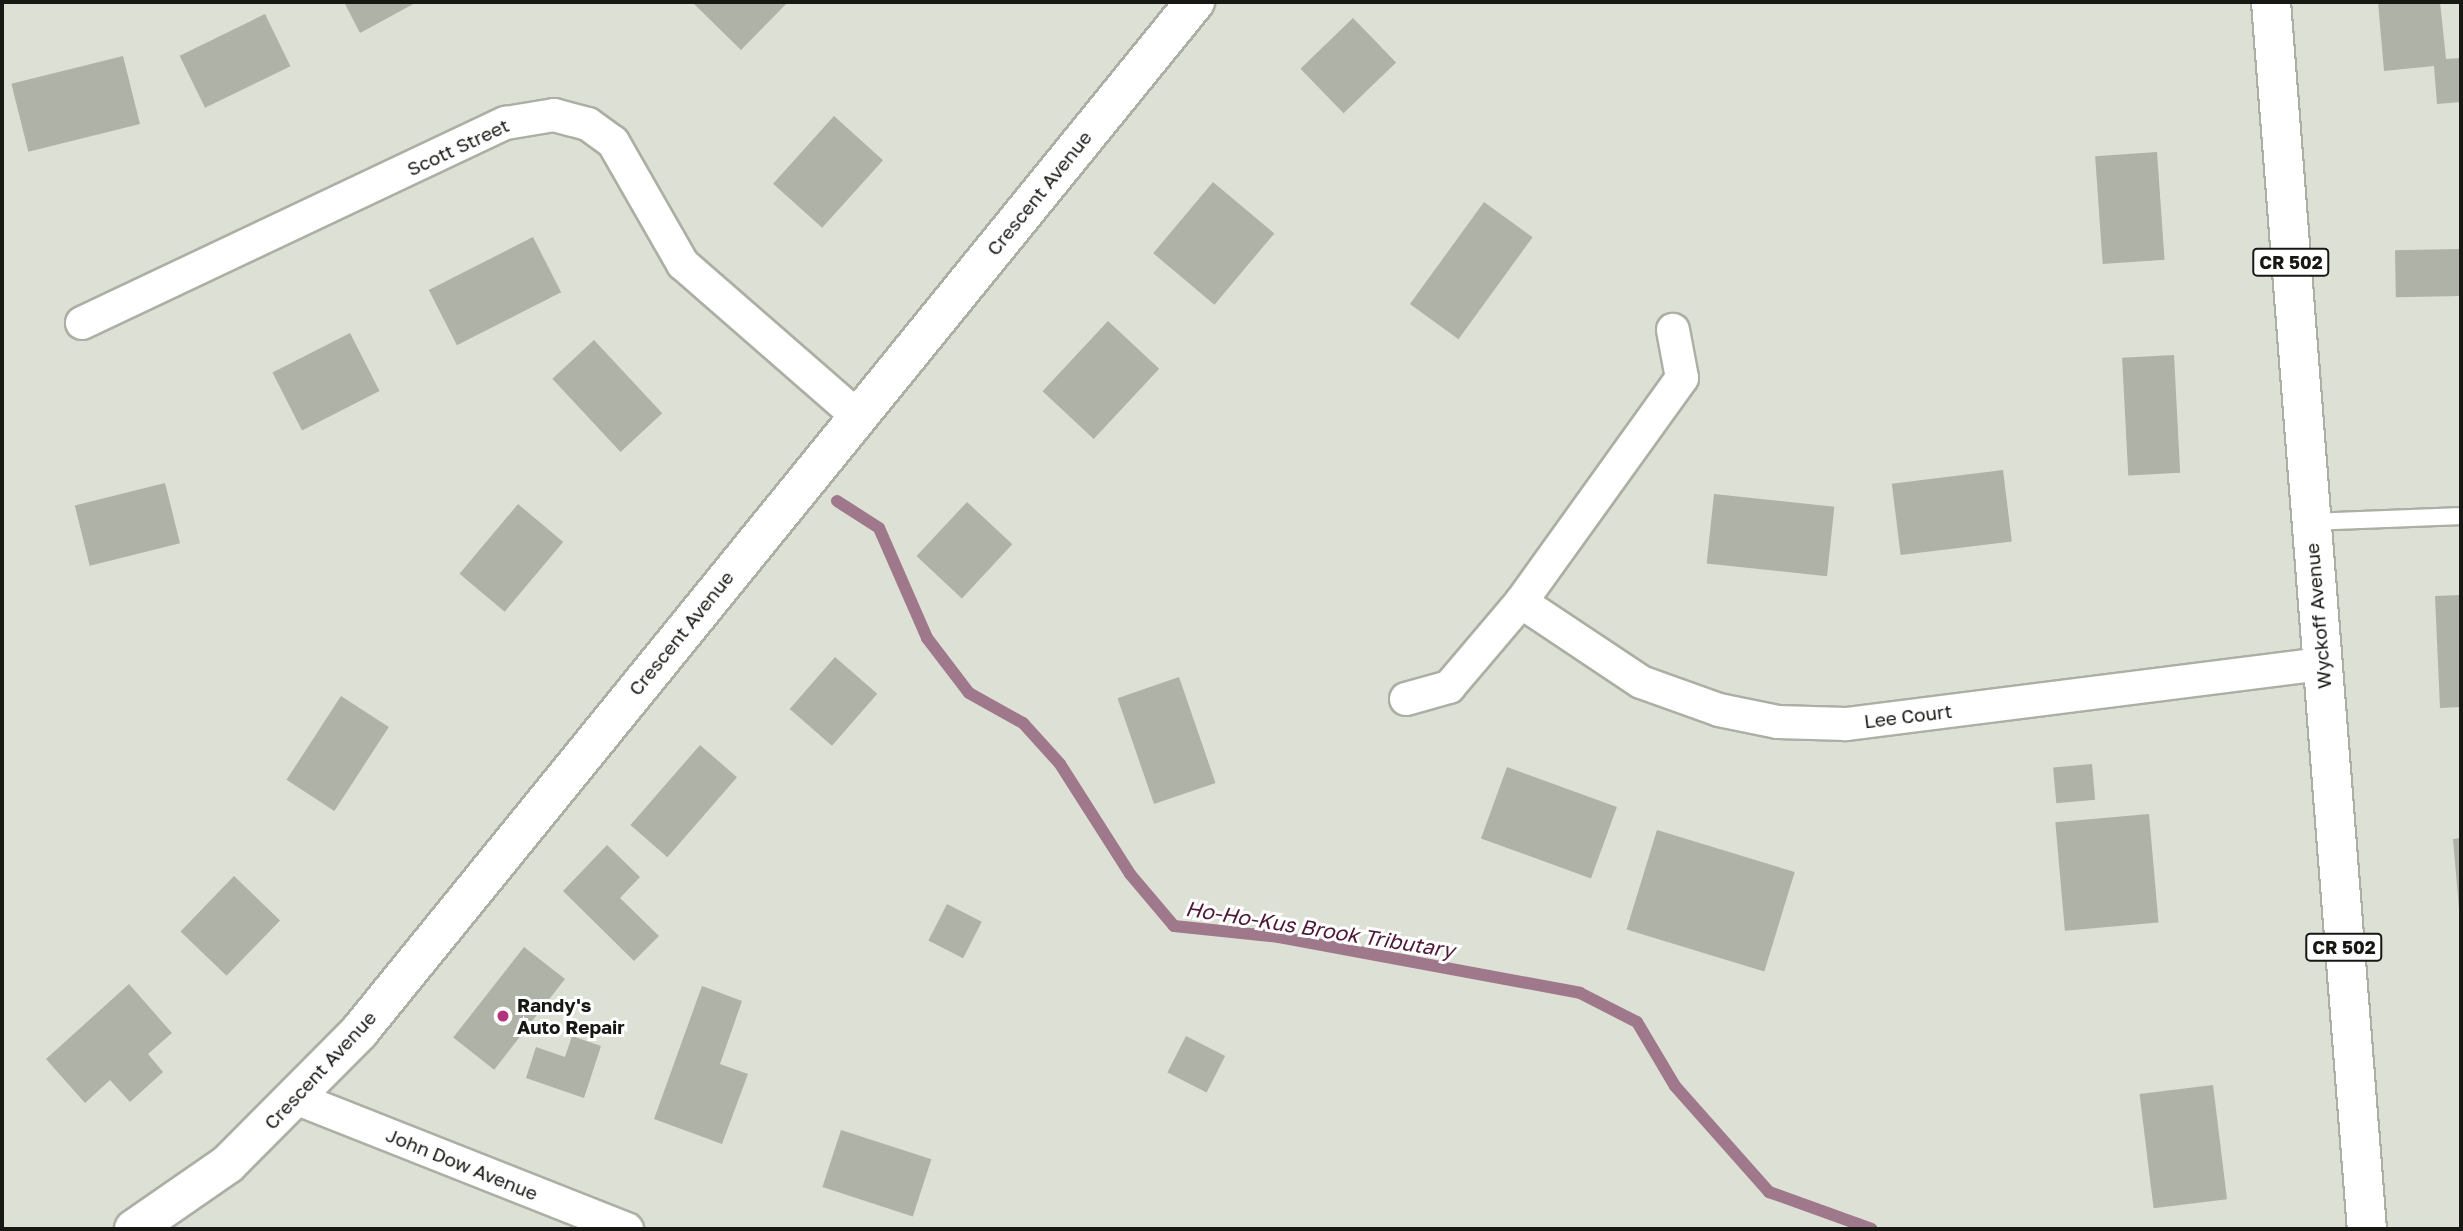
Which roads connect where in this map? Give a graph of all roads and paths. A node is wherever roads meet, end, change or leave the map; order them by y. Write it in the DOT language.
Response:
graph roads {
  1 [pos="1195,2"];
  2 [pos="2270,2"];
  3 [pos="82,323"];
  4 [pos="1673,330"];
  5 [pos="857,416"];
  6 [pos="2461,516"];
  7 [pos="2311,522"];
  8 [pos="1521,602"];
  9 [pos="2322,664"];
  10 [pos="1406,699"];
  11 [pos="298,1099"];
  12 [pos="134,1229"];
  13 [pos="626,1229"];
  14 [pos="2367,1229"];
  1 -- 5 [label="main road, Crescent Avenue"];
  2 -- 7 [label="main road, Wyckoff Avenue / CR 502"];
  3 -- 5 [label="street, Scott Street"];
  4 -- 8 [label="street"];
  5 -- 11 [label="main road, Crescent Avenue"];
  6 -- 7 [label="lane"];
  7 -- 9 [label="main road, Wyckoff Avenue / CR 502"];
  8 -- 9 [label="street, Lee Court"];
  8 -- 10 [label="street"];
  9 -- 14 [label="main road, Wyckoff Avenue / CR 502"];
  11 -- 12 [label="main road, Crescent Avenue"];
  11 -- 13 [label="street, John Dow Avenue"];
}
